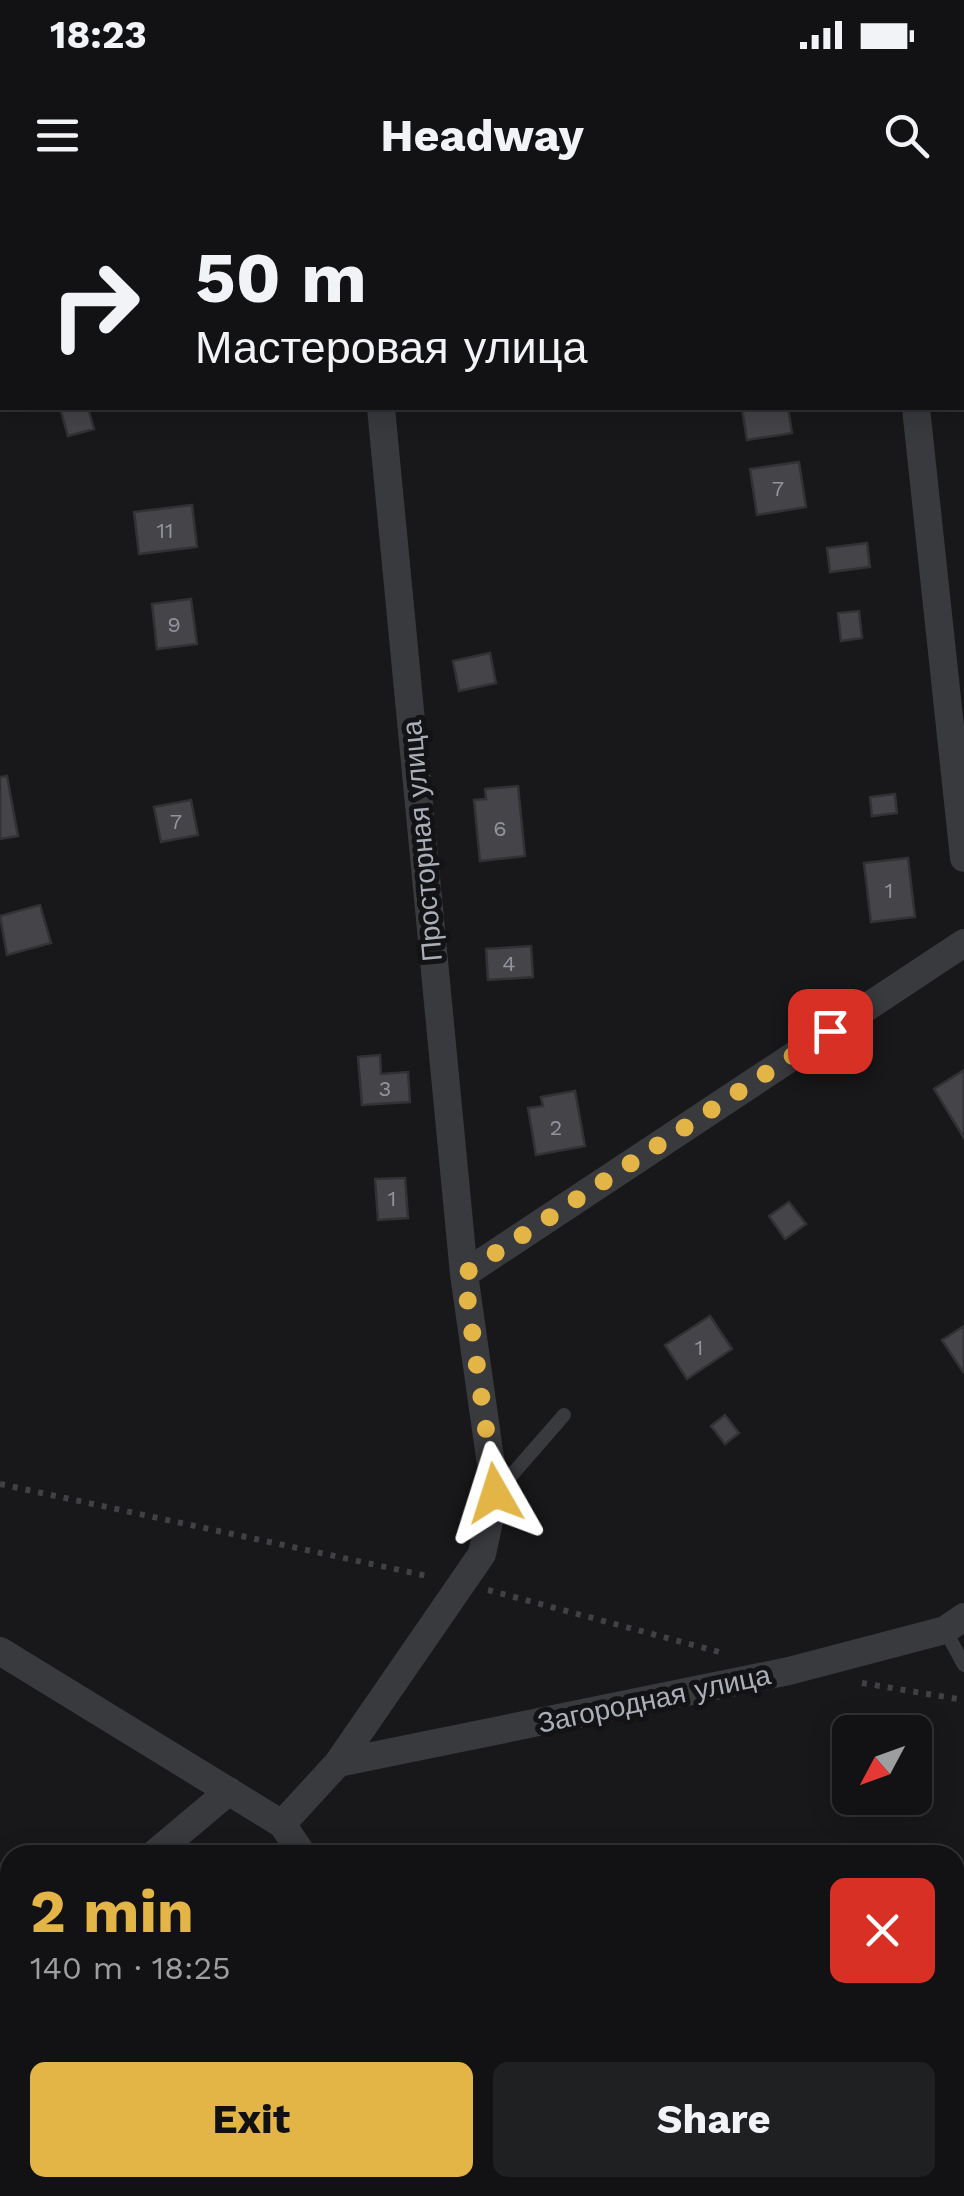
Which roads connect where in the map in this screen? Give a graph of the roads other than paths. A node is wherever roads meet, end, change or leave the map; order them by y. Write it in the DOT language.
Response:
graph roads {
  1 [pos="381,410"];
  2 [pos="916,410"];
  3 [pos="964,858"];
  4 [pos="964,943"];
  5 [pos="464,1274"];
  6 [pos="564,1415"];
  7 [pos="495,1493"];
  8 [pos="954,1623"];
  9 [pos="0,1651"];
  10 [pos="964,1665"];
  11 [pos="338,1763"];
  12 [pos="229,1791"];
  13 [pos="282,1824"];
  14 [pos="165,1845"];
  15 [pos="296,1845"];
  1 -- 5 [label="street, Просторная улица"];
  2 -- 3 [label="street"];
  4 -- 5 [label="street"];
  5 -- 7 [label="street, Просторная улица"];
  6 -- 7 [label="lane"];
  7 -- 11 [label="street"];
  8 -- 10 [label="lane"];
  8 -- 11 [label="street, Загородная улица"];
  9 -- 12 [label="street"];
  11 -- 13 [label="street"];
  12 -- 13 [label="street"];
  12 -- 14 [label="street"];
  13 -- 15 [label="street"];
}
